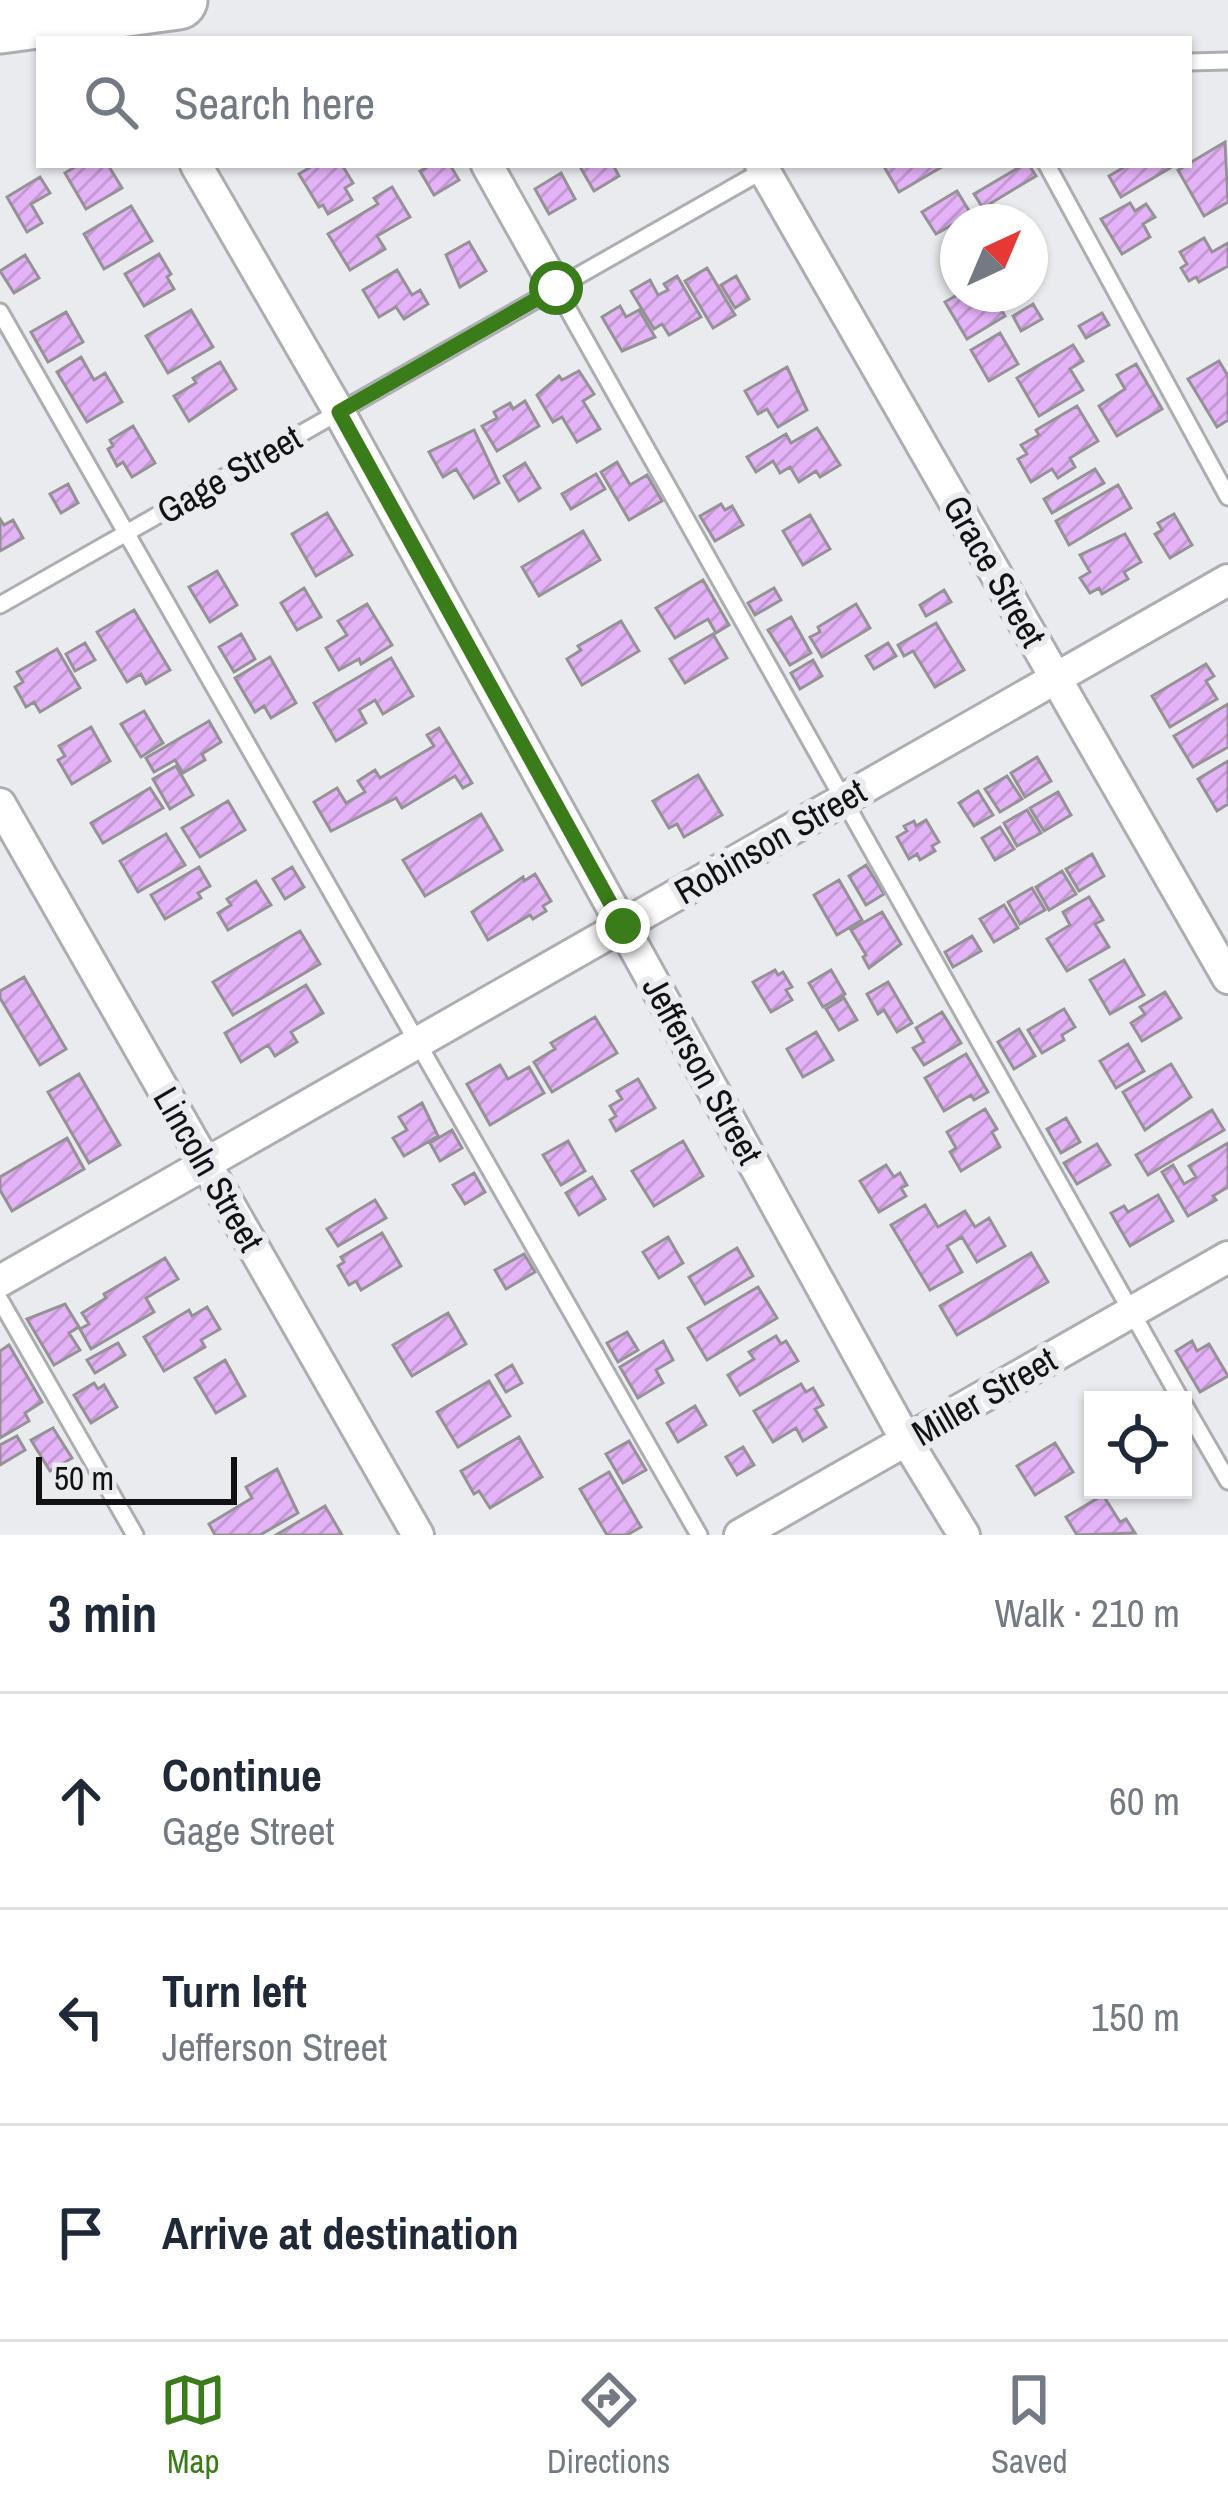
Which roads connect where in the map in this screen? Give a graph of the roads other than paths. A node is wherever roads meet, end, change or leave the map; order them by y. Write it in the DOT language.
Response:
graph roads {
  1 [pos="178,0"];
  2 [pos="0,24"];
  3 [pos="1228,61"];
  4 [pos="1192,62"];
  5 [pos="198,168"];
  6 [pos="490,168"];
  7 [pos="762,168"];
  8 [pos="766,168"];
  9 [pos="1049,168"];
  10 [pos="556,288"];
  11 [pos="0,312"];
  12 [pos="339,412"];
  13 [pos="1228,497"];
  14 [pos="126,534"];
  15 [pos="1228,580"];
  16 [pos="0,605"];
  17 [pos="1056,678"];
  18 [pos="844,799"];
  19 [pos="0,804"];
  20 [pos="623,926"];
  21 [pos="1228,978"];
  22 [pos="417,1043"];
  23 [pos="206,1163"];
  24 [pos="1228,1257"];
  25 [pos="0,1281"];
  26 [pos="0,1300"];
  27 [pos="1131,1312"];
  28 [pos="1176,1391"];
  29 [pos="1192,1418"];
  30 [pos="906,1440"];
  31 [pos="1228,1480"];
  32 [pos="135,1535"];
  33 [pos="418,1535"];
  34 [pos="699,1535"];
  35 [pos="740,1535"];
  36 [pos="964,1535"];
  1 -- 2 [label="highway"];
  3 -- 4 [label="lane"];
  5 -- 12 [label="street, Jefferson Street"];
  6 -- 10 [label="street"];
  7 -- 10 [label="lane, Gage Street"];
  8 -- 17 [label="street, Grace Street"];
  9 -- 13 [label="lane"];
  10 -- 12 [label="lane, Gage Street"];
  10 -- 18 [label="lane"];
  11 -- 14 [label="lane"];
  12 -- 14 [label="lane, Gage Street"];
  12 -- 20 [label="street, Jefferson Street"];
  14 -- 16 [label="lane, Gage Street"];
  14 -- 22 [label="lane"];
  15 -- 17 [label="street, Robinson Street"];
  17 -- 18 [label="street, Robinson Street"];
  17 -- 21 [label="street, Grace Street"];
  18 -- 20 [label="street, Robinson Street"];
  18 -- 27 [label="lane"];
  19 -- 23 [label="street, Lincoln Street"];
  20 -- 22 [label="street, Robinson Street"];
  20 -- 30 [label="street, Jefferson Street"];
  22 -- 23 [label="street, Robinson Street"];
  22 -- 34 [label="lane"];
  23 -- 25 [label="street, Robinson Street"];
  23 -- 33 [label="street, Lincoln Street"];
  24 -- 27 [label="street, Miller Street"];
  26 -- 32 [label="lane"];
  27 -- 28 [label="lane"];
  27 -- 30 [label="street, Miller Street"];
  29 -- 31 [label="lane"];
  30 -- 35 [label="street, Miller Street"];
  30 -- 36 [label="street, Jefferson Street"];
}
